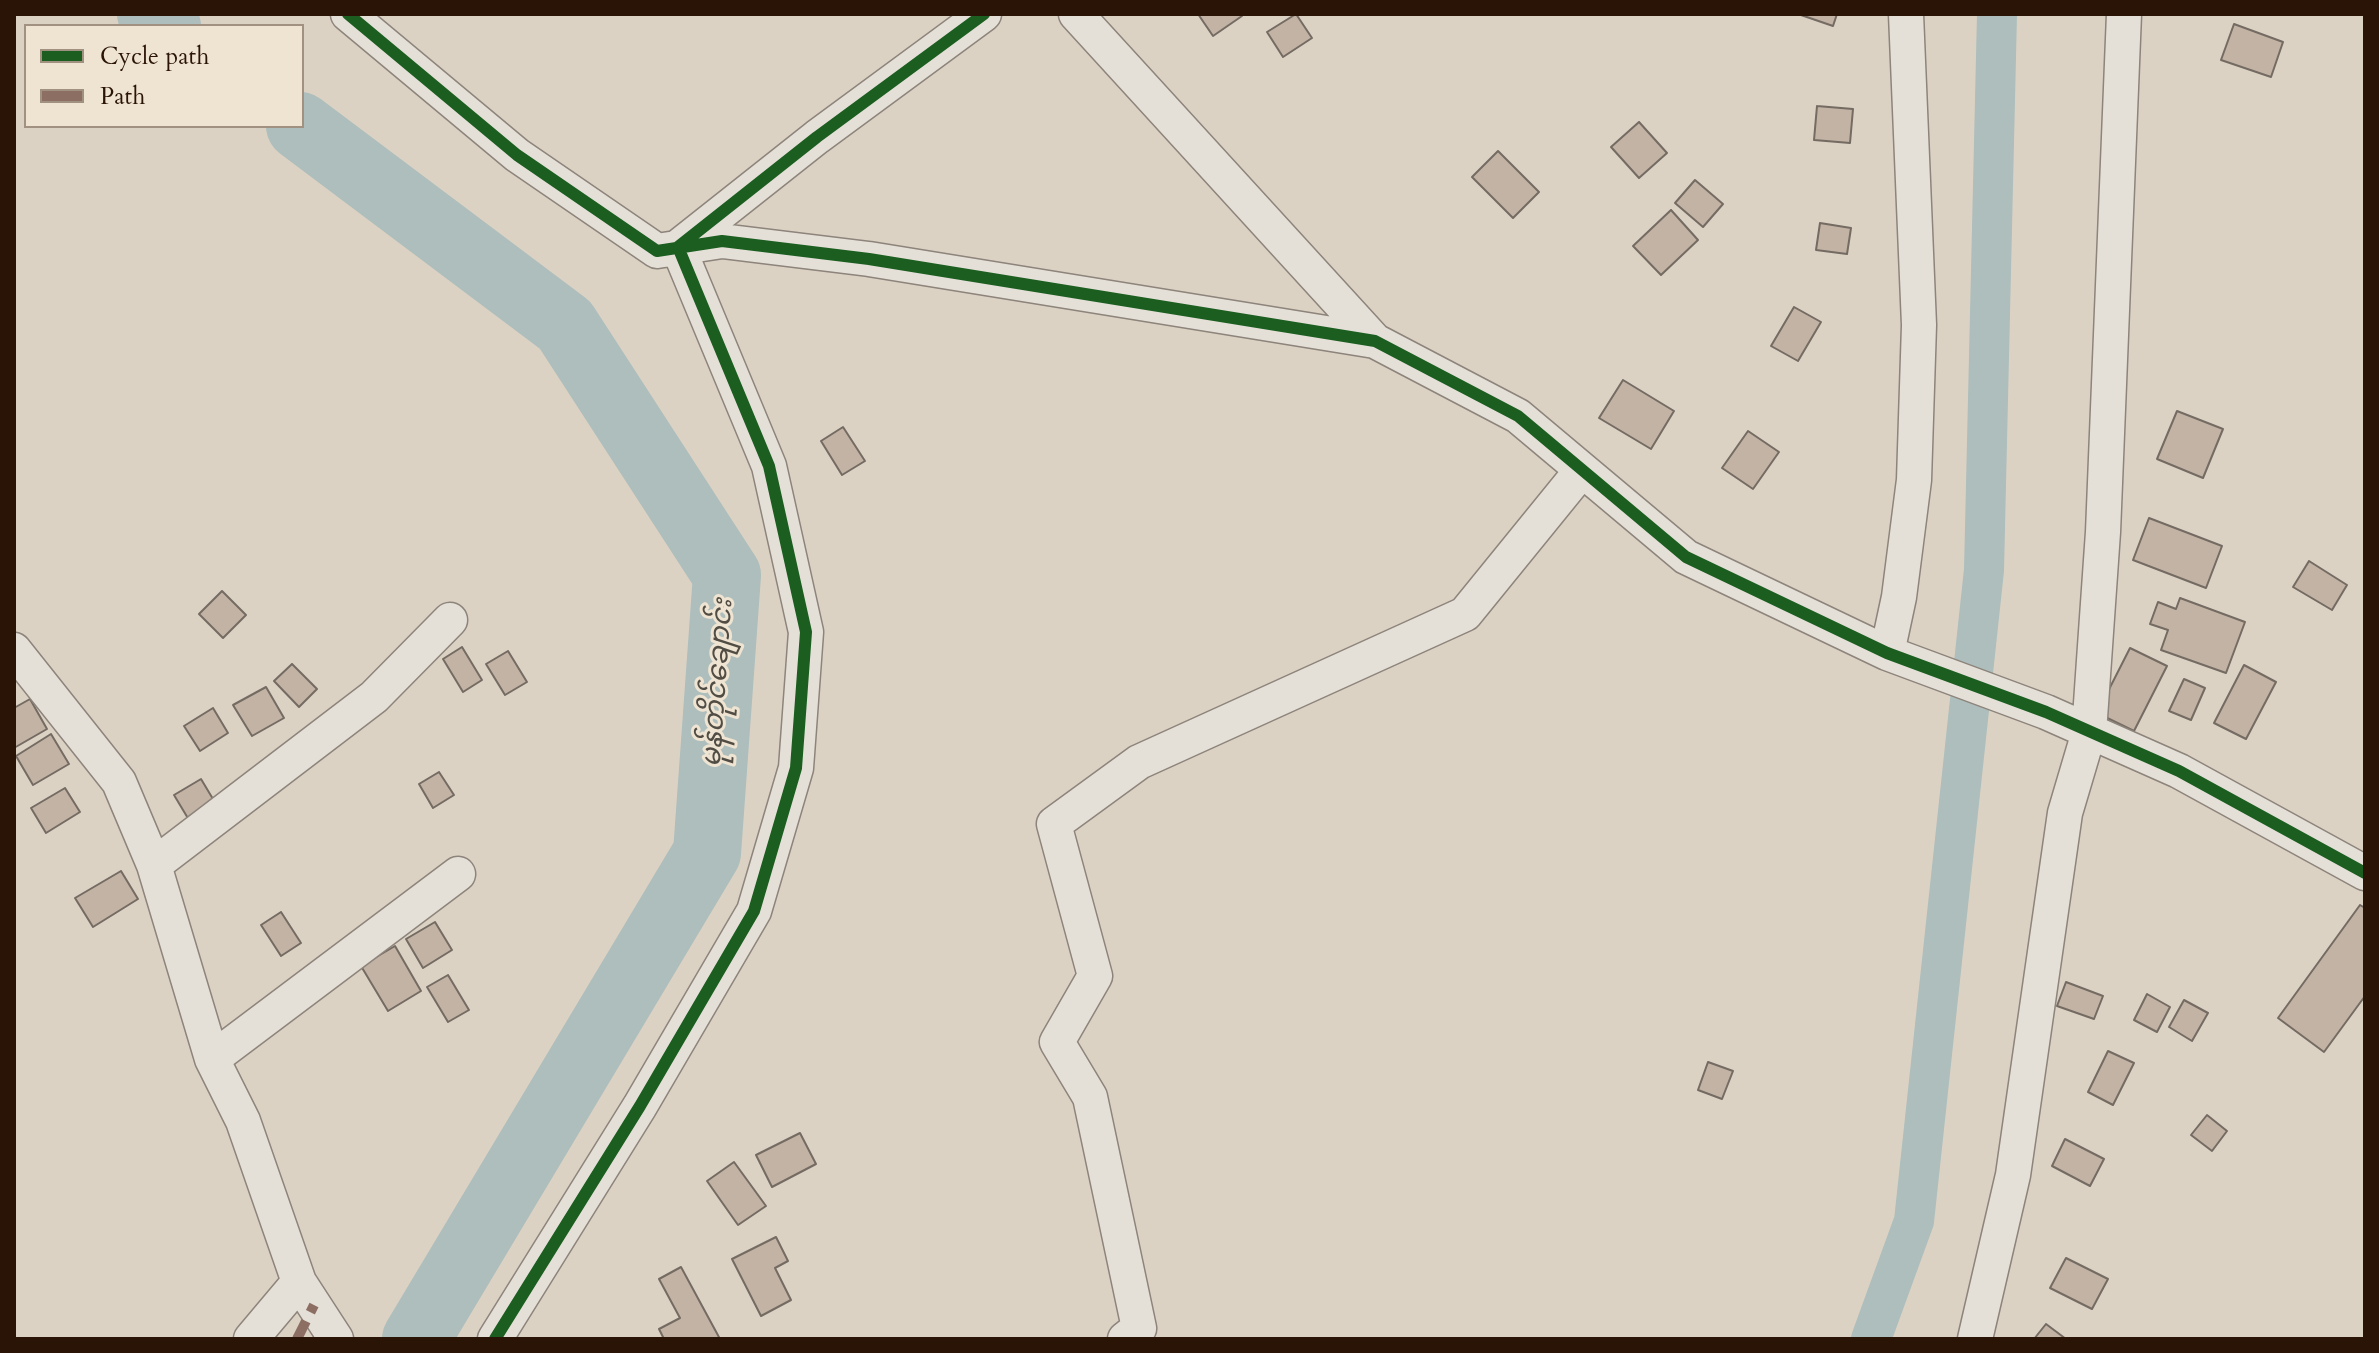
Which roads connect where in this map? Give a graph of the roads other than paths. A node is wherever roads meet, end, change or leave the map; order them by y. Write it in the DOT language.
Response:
graph roads {
  1 [pos="348,14"];
  2 [pos="984,14"];
  3 [pos="1076,14"];
  4 [pos="1906,14"];
  5 [pos="2124,14"];
  6 [pos="678,247"];
  7 [pos="1375,341"];
  8 [pos="1582,470"];
  9 [pos="450,620"];
  10 [pos="1887,653"];
  11 [pos="20,669"];
  12 [pos="2089,732"];
  13 [pos="154,865"];
  14 [pos="2365,873"];
  15 [pos="458,874"];
  16 [pos="212,1059"];
  17 [pos="299,1282"];
  18 [pos="251,1339"];
  19 [pos="336,1339"];
  20 [pos="495,1339"];
  21 [pos="1125,1339"];
  22 [pos="1975,1339"];
  1 -- 6 [label="street"];
  2 -- 6 [label="street"];
  3 -- 7 [label="street"];
  4 -- 10 [label="street"];
  5 -- 12 [label="street"];
  6 -- 7 [label="street"];
  6 -- 20 [label="street"];
  7 -- 8 [label="street"];
  8 -- 10 [label="street"];
  8 -- 21 [label="street"];
  9 -- 13 [label="street"];
  10 -- 12 [label="street"];
  11 -- 13 [label="street"];
  12 -- 14 [label="street"];
  12 -- 22 [label="street"];
  13 -- 16 [label="street"];
  15 -- 16 [label="street"];
  16 -- 17 [label="street"];
  17 -- 18 [label="street"];
  17 -- 19 [label="street"];
}
